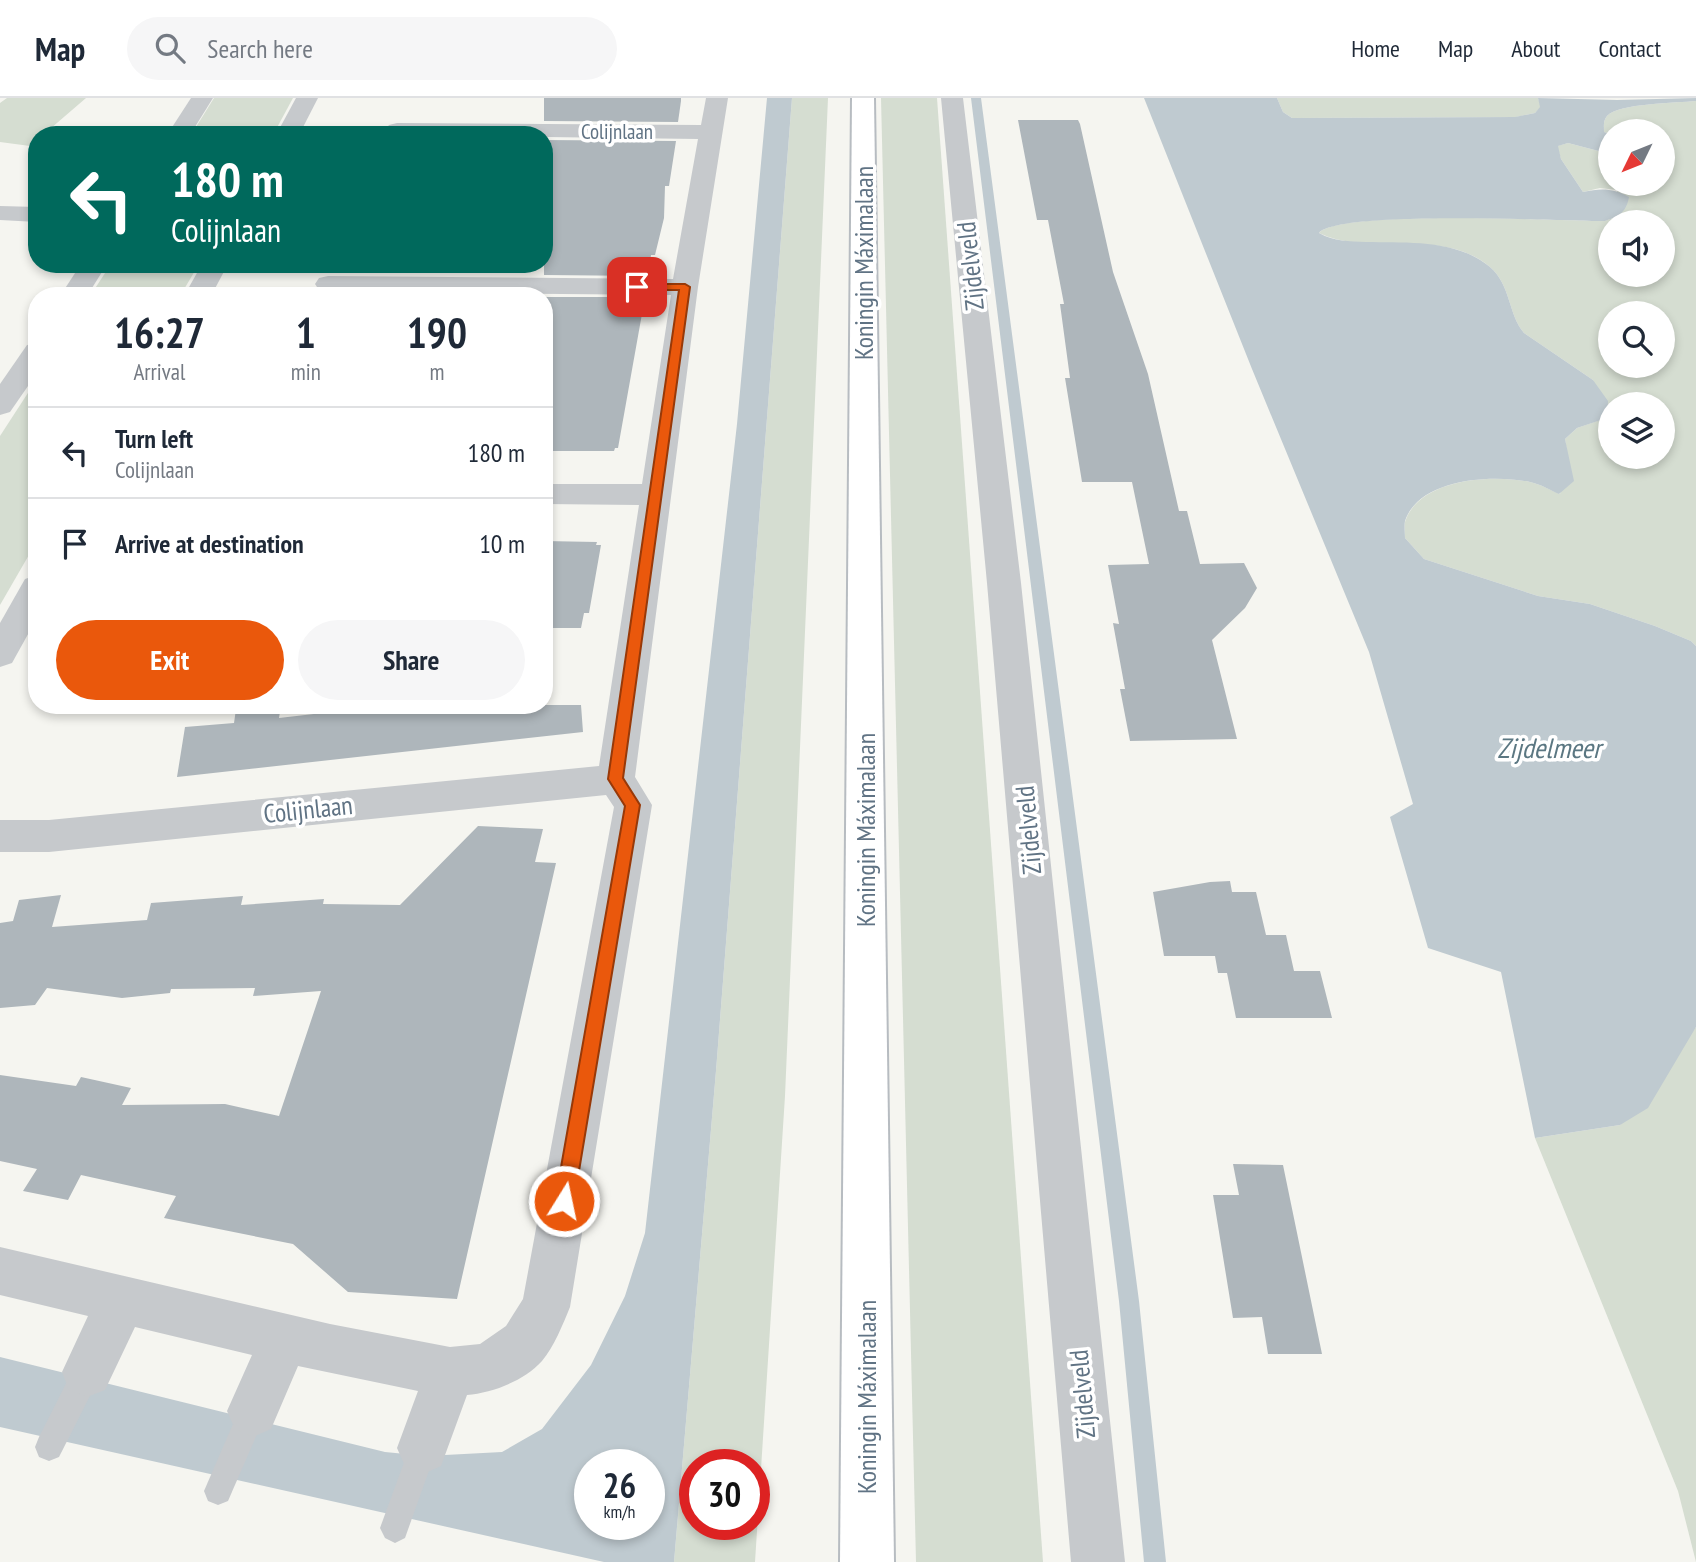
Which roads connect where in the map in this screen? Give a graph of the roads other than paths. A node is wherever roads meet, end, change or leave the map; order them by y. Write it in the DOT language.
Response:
graph roads {
  1 [pos="202,98"];
  2 [pos="307,98"];
  3 [pos="717,98"];
  4 [pos="863,98"];
  5 [pos="952,98"];
  6 [pos="184,126"];
  7 [pos="291,126"];
  8 [pos="553,129"];
  9 [pos="712,132"];
  10 [pos="0,214"];
  11 [pos="28,215"];
  12 [pos="329,281"];
  13 [pos="685,287"];
  14 [pos="28,364"];
  15 [pos="0,405"];
  16 [pos="553,494"];
  17 [pos="656,495"];
  18 [pos="28,603"];
  19 [pos="0,654"];
  20 [pos="616,779"];
  21 [pos="0,836"];
  22 [pos="0,1271"];
  23 [pos="122,1300"];
  24 [pos="285,1339"];
  25 [pos="88,1372"];
  26 [pos="450,1372"];
  27 [pos="253,1411"];
  28 [pos="49,1447"];
  29 [pos="423,1448"];
  30 [pos="218,1490"];
  31 [pos="395,1528"];
  32 [pos="867,1562"];
  33 [pos="1098,1562"];
  1 -- 6 [label="street"];
  2 -- 7 [label="street"];
  3 -- 9 [label="street"];
  4 -- 32 [label="street, Koningin Máximalaan"];
  5 -- 33 [label="street, Zijdelveld"];
  8 -- 9 [label="street, Colijnlaan"];
  9 -- 13 [label="street"];
  10 -- 11 [label="street"];
  12 -- 13 [label="street"];
  13 -- 17 [label="street"];
  14 -- 15 [label="street"];
  16 -- 17 [label="street"];
  17 -- 20 [label="street"];
  18 -- 19 [label="street"];
  20 -- 21 [label="street, Colijnlaan"];
  20 -- 26 [label="street"];
  22 -- 23 [label="street"];
  23 -- 24 [label="street"];
  23 -- 25 [label="street"];
  24 -- 26 [label="street"];
  24 -- 27 [label="street"];
  25 -- 28 [label="lane"];
  26 -- 29 [label="street"];
  27 -- 30 [label="lane"];
  29 -- 31 [label="lane"];
}
